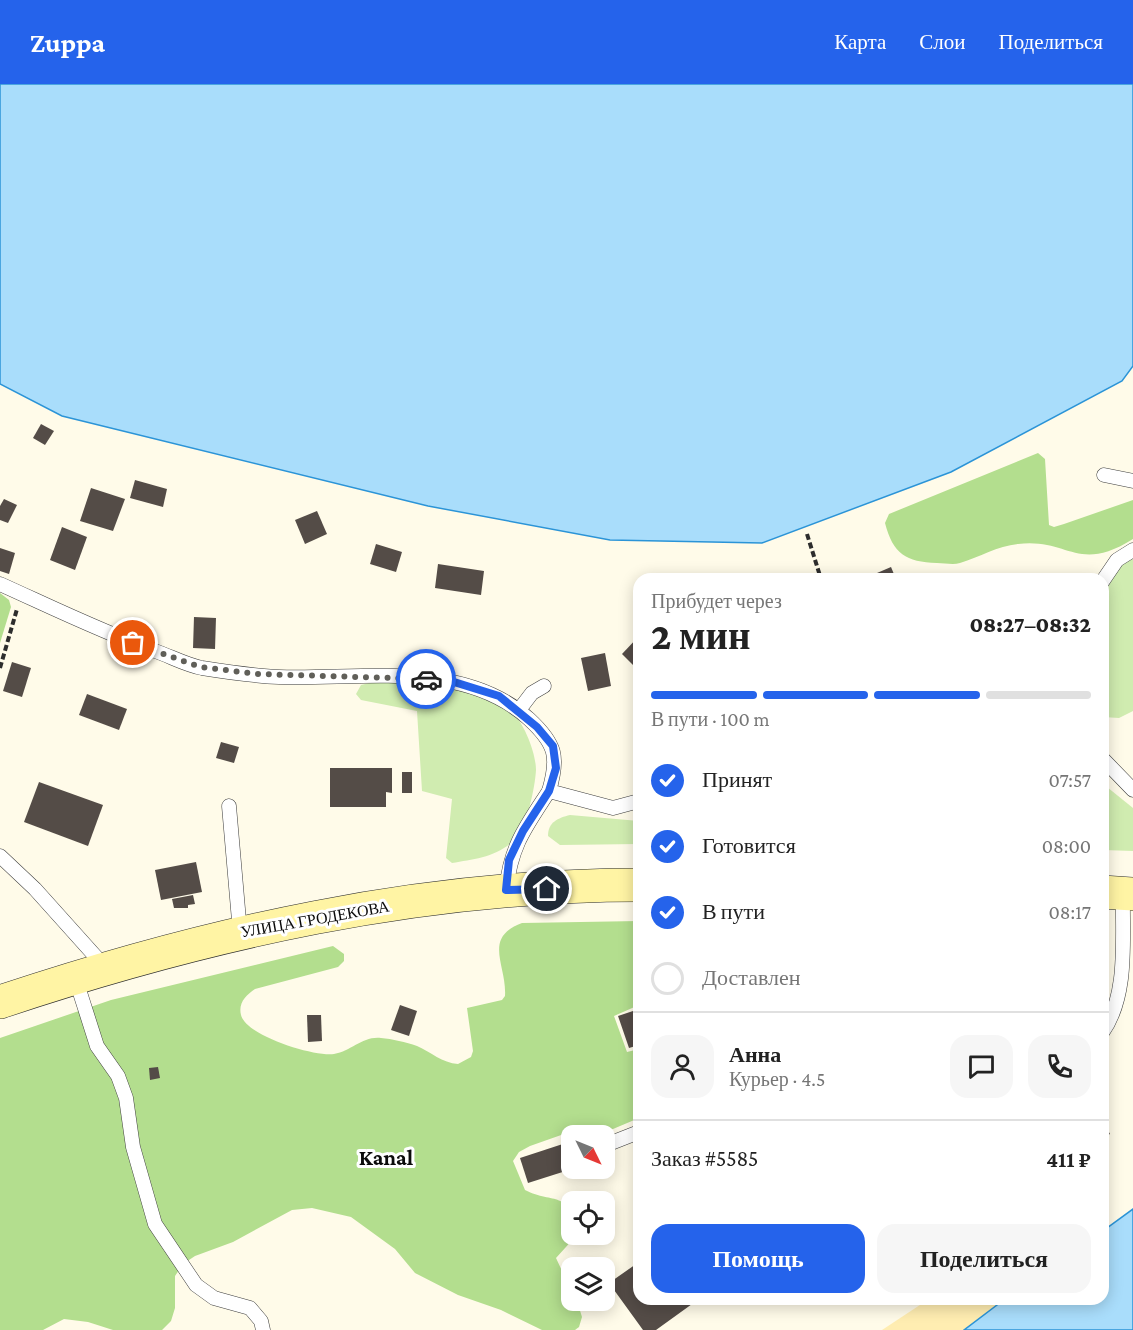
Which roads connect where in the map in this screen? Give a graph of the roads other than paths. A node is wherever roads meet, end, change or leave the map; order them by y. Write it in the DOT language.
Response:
graph roads {
  1 [pos="1104,475"];
  2 [pos="1133,481"];
  3 [pos="1133,549"];
  4 [pos="1108,573"];
  5 [pos="0,584"];
  6 [pos="544,686"];
  7 [pos="519,710"];
  8 [pos="1109,765"];
  9 [pos="1133,790"];
  10 [pos="549,791"];
  11 [pos="633,803"];
  12 [pos="229,806"];
  13 [pos="0,856"];
  14 [pos="633,885"];
  15 [pos="506,890"];
  16 [pos="1120,893"];
  17 [pos="240,932"];
  18 [pos="105,967"];
  19 [pos="75,977"];
  20 [pos="0,1002"];
  21 [pos="1109,1021"];
  22 [pos="633,1134"];
  23 [pos="615,1141"];
  24 [pos="262,1330"];
  1 -- 2 [label="lane"];
  3 -- 4 [label="lane"];
  5 -- 7 [label="lane"];
  6 -- 7 [label="lane"];
  7 -- 10 [label="lane"];
  8 -- 9 [label="lane"];
  10 -- 11 [label="lane"];
  10 -- 15 [label="lane"];
  12 -- 17 [label="lane"];
  13 -- 18 [label="lane"];
  14 -- 15 [label="main road, УЛИЦА ГРОДЕКОВА"];
  15 -- 17 [label="main road, УЛИЦА ГРОДЕКОВА"];
  16 -- 21 [label="lane"];
  17 -- 18 [label="main road, УЛИЦА ГРОДЕКОВА"];
  18 -- 19 [label="main road, УЛИЦА ГРОДЕКОВА"];
  19 -- 20 [label="main road, УЛИЦА ГРОДЕКОВА"];
  19 -- 24 [label="lane"];
  22 -- 23 [label="lane"];
}
